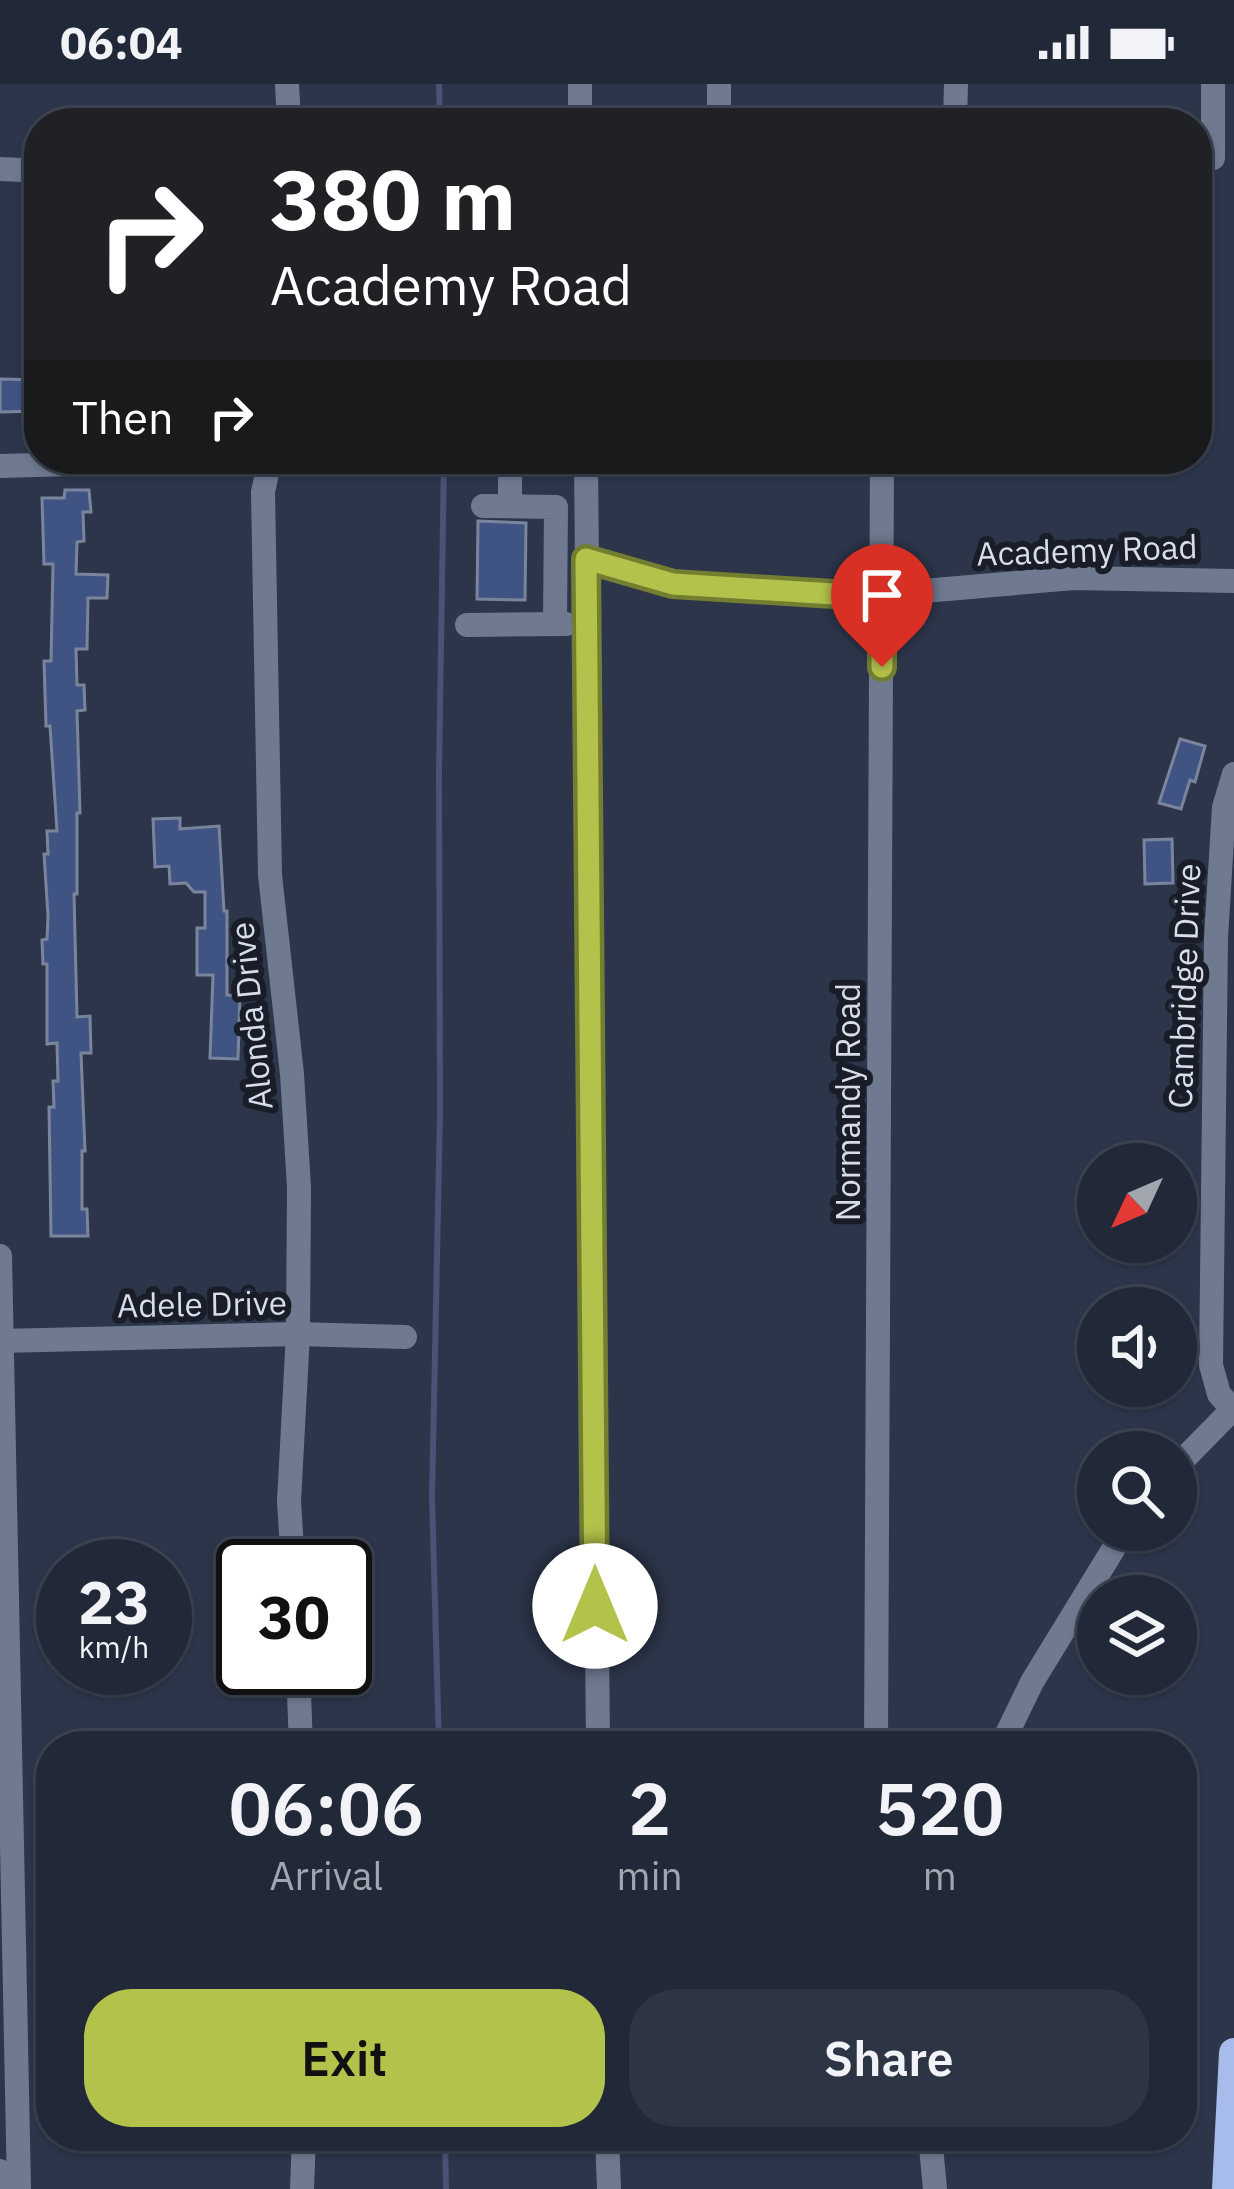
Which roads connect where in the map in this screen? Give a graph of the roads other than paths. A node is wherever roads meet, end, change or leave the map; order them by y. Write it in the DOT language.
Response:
graph roads {
  1 [pos="1213,84"];
  2 [pos="1213,158"];
  3 [pos="266,474"];
  4 [pos="510,474"];
  5 [pos="586,474"];
  6 [pos="882,474"];
  7 [pos="483,506"];
  8 [pos="509,506"];
  9 [pos="556,535"];
  10 [pos="586,547"];
  11 [pos="1234,581"];
  12 [pos="882,597"];
  13 [pos="555,624"];
  14 [pos="467,625"];
  15 [pos="588,625"];
  16 [pos="1234,774"];
  17 [pos="0,1256"];
  18 [pos="298,1334"];
  19 [pos="405,1337"];
  20 [pos="1,1341"];
  21 [pos="1233,1409"];
  22 [pos="1197,1446"];
  23 [pos="291,1539"];
  24 [pos="1112,1551"];
  25 [pos="299,1695"];
  26 [pos="301,1731"];
  27 [pos="598,1731"];
  28 [pos="876,1731"];
  29 [pos="1008,1731"];
  30 [pos="1234,2053"];
  31 [pos="303,2151"];
  32 [pos="608,2151"];
  33 [pos="933,2151"];
  34 [pos="0,2171"];
  35 [pos="0,2189"];
  36 [pos="19,2189"];
  37 [pos="302,2189"];
  38 [pos="609,2189"];
  39 [pos="935,2189"];
  40 [pos="1227,2189"];
  1 -- 2 [label="street"];
  3 -- 18 [label="street, Alonda Drive"];
  4 -- 8 [label="street"];
  5 -- 10 [label="street"];
  6 -- 12 [label="street, Normandy Road"];
  7 -- 8 [label="street"];
  8 -- 9 [label="street"];
  9 -- 10 [label="street, Academy Road"];
  9 -- 13 [label="street"];
  10 -- 12 [label="street, Academy Road"];
  10 -- 15 [label="street"];
  11 -- 12 [label="street, Academy Road"];
  12 -- 28 [label="street, Normandy Road"];
  13 -- 14 [label="street"];
  13 -- 15 [label="street"];
  15 -- 27 [label="street"];
  16 -- 21 [label="street, Cambridge Drive"];
  17 -- 20 [label="street"];
  18 -- 19 [label="street, Adele Drive"];
  18 -- 20 [label="street, Adele Drive"];
  18 -- 23 [label="street, Alonda Drive"];
  20 -- 36 [label="street"];
  21 -- 22 [label="street"];
  24 -- 29 [label="street"];
  25 -- 26 [label="street"];
  30 -- 40 [label="main road"];
  31 -- 37 [label="street"];
  32 -- 38 [label="street"];
  33 -- 39 [label="street"];
  34 -- 35 [label="street"];
}
